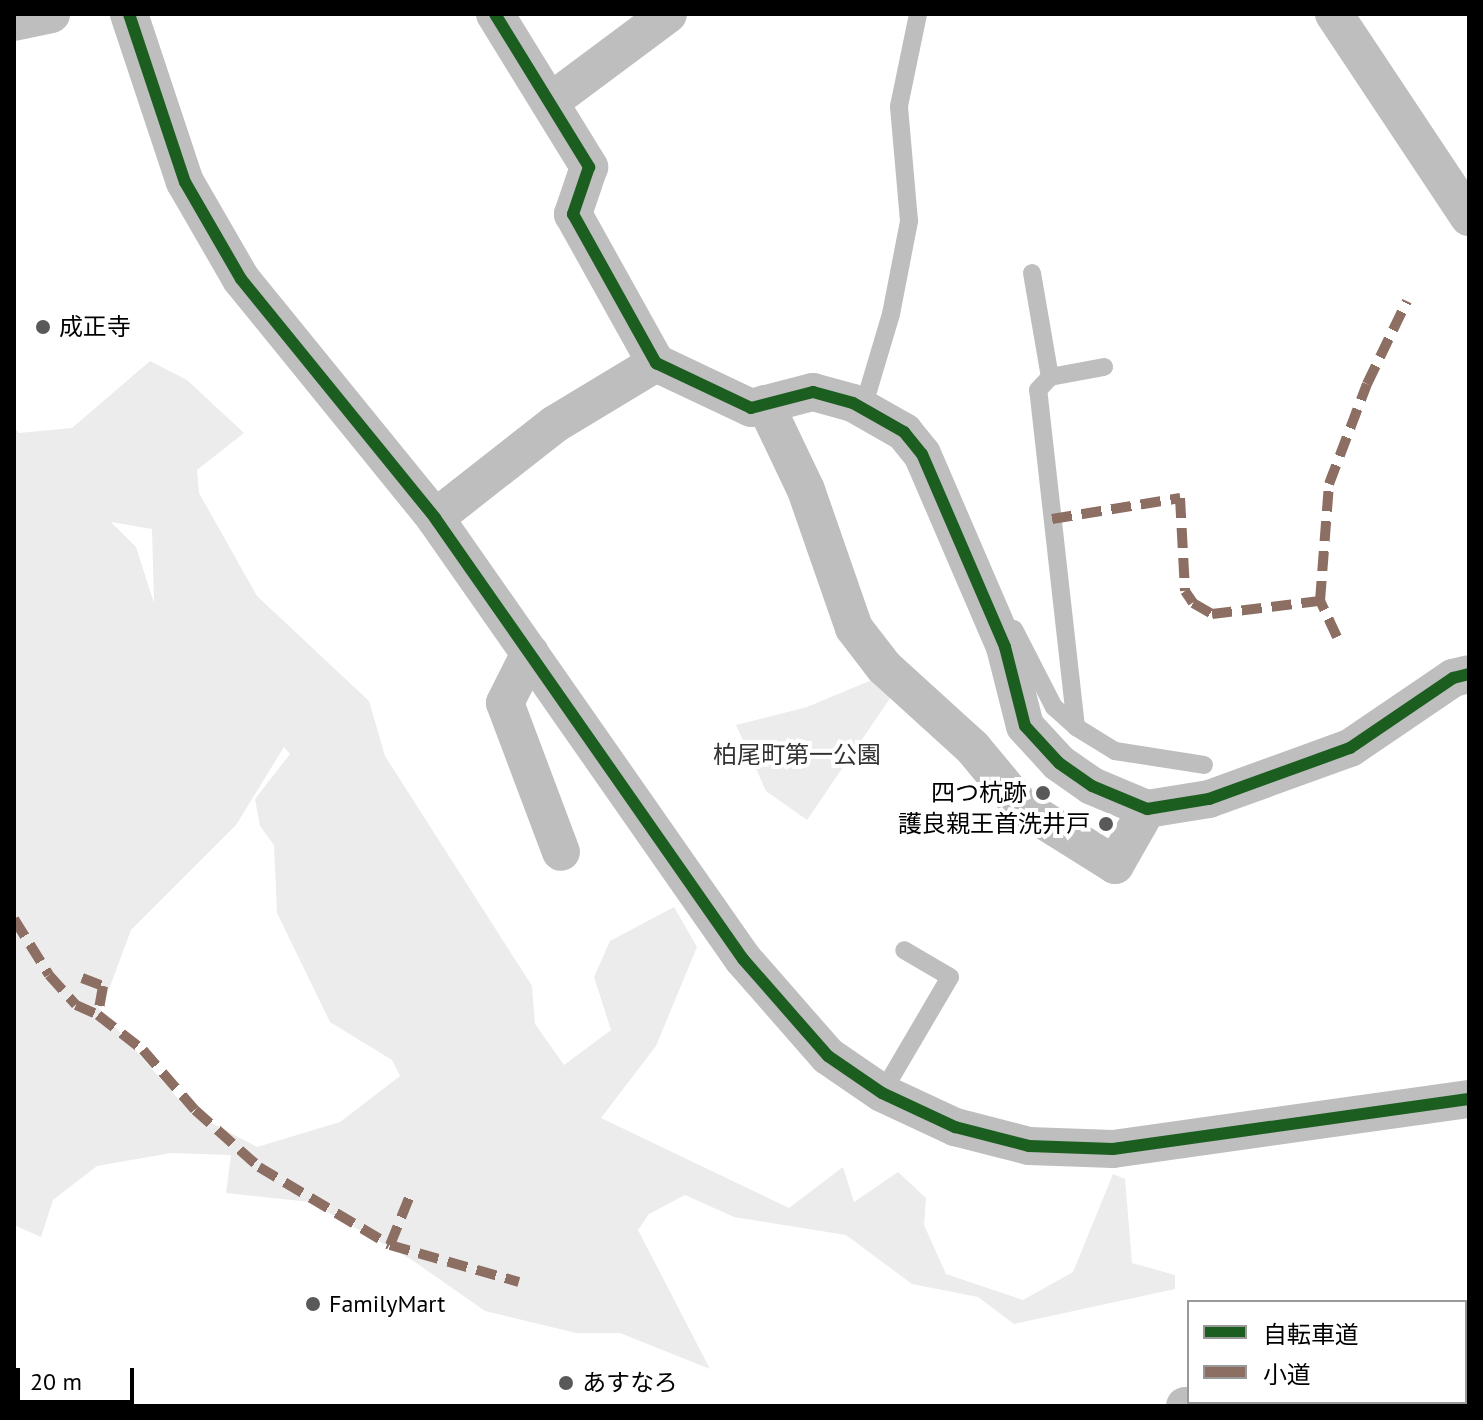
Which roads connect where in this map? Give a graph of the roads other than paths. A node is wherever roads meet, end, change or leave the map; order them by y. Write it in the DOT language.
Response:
graph roads {
  1 [pos="51,14"];
  2 [pos="129,14"];
  3 [pos="495,14"];
  4 [pos="668,14"];
  5 [pos="918,14"];
  6 [pos="1334,14"];
  7 [pos="14,22"];
  8 [pos="550,102"];
  9 [pos="1458,174"];
  10 [pos="1469,217"];
  11 [pos="1032,273"];
  12 [pos="656,363"];
  13 [pos="1104,367"];
  14 [pos="1050,377"];
  15 [pos="765,404"];
  16 [pos="863,408"];
  17 [pos="435,518"];
  18 [pos="980,588"];
  19 [pos="530,653"];
  20 [pos="1469,674"];
  21 [pos="1076,727"];
  22 [pos="1204,765"];
  23 [pos="1147,809"];
  24 [pos="561,852"];
  25 [pos="904,950"];
  26 [pos="882,1093"];
  27 [pos="1469,1099"];
  28 [pos="1185,1406"];
  29 [pos="1210,1406"];
  1 -- 7 [label="street"];
  2 -- 17 [label="street"];
  3 -- 8 [label="street"];
  4 -- 8 [label="street"];
  5 -- 16 [label="lane"];
  6 -- 9 [label="street"];
  8 -- 12 [label="street"];
  9 -- 10 [label="street"];
  11 -- 14 [label="lane"];
  12 -- 15 [label="street"];
  12 -- 17 [label="street"];
  13 -- 14 [label="lane"];
  14 -- 21 [label="lane"];
  15 -- 16 [label="street"];
  15 -- 23 [label="street"];
  16 -- 18 [label="street"];
  17 -- 19 [label="street"];
  18 -- 21 [label="lane"];
  18 -- 23 [label="street"];
  19 -- 24 [label="street"];
  19 -- 26 [label="street"];
  20 -- 23 [label="street"];
  21 -- 22 [label="lane"];
  25 -- 26 [label="lane"];
  26 -- 27 [label="street"];
  28 -- 29 [label="street"];
}
